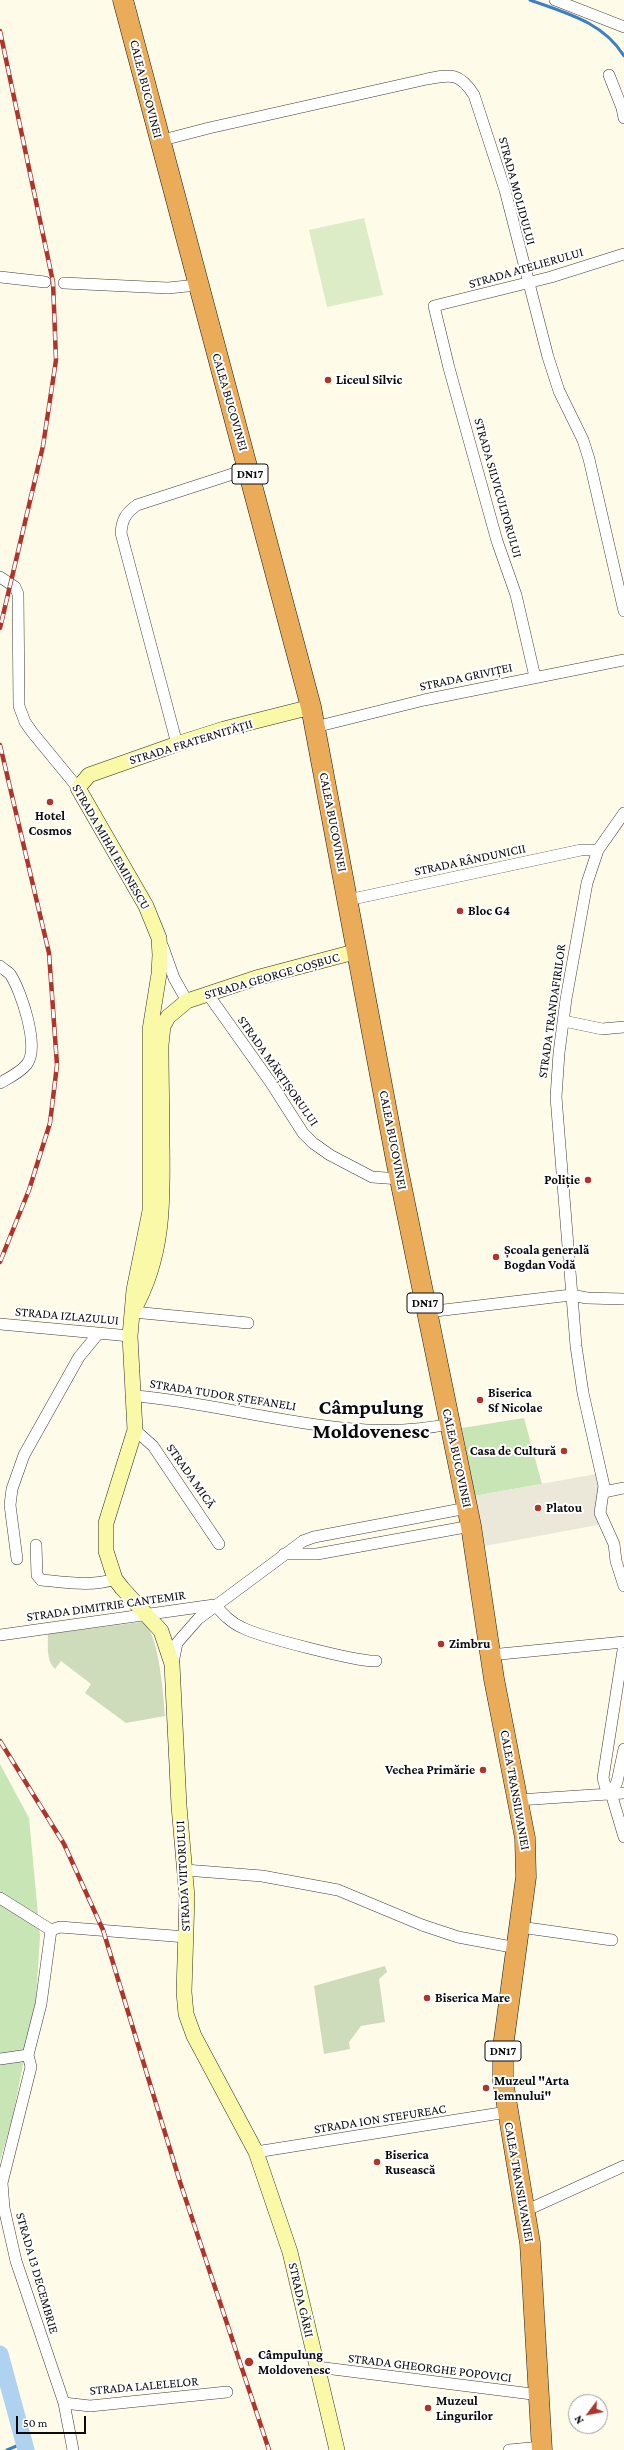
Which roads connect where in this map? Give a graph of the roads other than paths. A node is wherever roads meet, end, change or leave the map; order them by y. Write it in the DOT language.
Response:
graph roads {
  1 [pos="123,0"];
  2 [pos="555,0"];
  3 [pos="624,27"];
  4 [pos="609,75"];
  5 [pos="624,118"];
  6 [pos="159,141"];
  7 [pos="624,254"];
  8 [pos="0,277"];
  9 [pos="45,282"];
  10 [pos="528,282"];
  11 [pos="64,283"];
  12 [pos="197,285"];
  13 [pos="434,306"];
  14 [pos="248,469"];
  15 [pos="4,580"];
  16 [pos="624,611"];
  17 [pos="624,660"];
  18 [pos="535,678"];
  19 [pos="311,707"];
  20 [pos="314,727"];
  21 [pos="177,744"];
  22 [pos="78,788"];
  23 [pos="624,813"];
  24 [pos="598,850"];
  25 [pos="348,900"];
  26 [pos="159,938"];
  27 [pos="358,952"];
  28 [pos="0,966"];
  29 [pos="207,994"];
  30 [pos="187,1001"];
  31 [pos="564,1021"];
  32 [pos="624,1027"];
  33 [pos="0,1083"];
  34 [pos="400,1179"];
  35 [pos="571,1294"];
  36 [pos="624,1299"];
  37 [pos="133,1312"];
  38 [pos="427,1312"];
  39 [pos="248,1323"];
  40 [pos="0,1324"];
  41 [pos="98,1334"];
  42 [pos="130,1336"];
  43 [pos="135,1396"];
  44 [pos="449,1424"];
  45 [pos="135,1430"];
  46 [pos="624,1488"];
  47 [pos="604,1492"];
  48 [pos="469,1517"];
  49 [pos="219,1544"];
  50 [pos="614,1544"];
  51 [pos="36,1545"];
  52 [pos="624,1550"];
  53 [pos="284,1554"];
  54 [pos="17,1559"];
  55 [pos="115,1579"];
  56 [pos="624,1586"];
  57 [pos="215,1605"];
  58 [pos="147,1615"];
  59 [pos="0,1635"];
  60 [pos="624,1643"];
  61 [pos="490,1655"];
  62 [pos="376,1661"];
  63 [pos="172,1664"];
  64 [pos="624,1749"];
  65 [pos="624,1792"];
  66 [pos="611,1794"];
  67 [pos="518,1800"];
  68 [pos="624,1836"];
  69 [pos="185,1870"];
  70 [pos="0,1898"];
  71 [pos="520,1927"];
  72 [pos="51,1930"];
  73 [pos="186,1936"];
  74 [pos="612,1940"];
  75 [pos="517,1948"];
  76 [pos="28,2055"];
  77 [pos="0,2059"];
  78 [pos="507,2112"];
  79 [pos="256,2152"];
  80 [pos="624,2166"];
  81 [pos="525,2210"];
  82 [pos="318,2367"];
  83 [pos="226,2392"];
  84 [pos="540,2394"];
  85 [pos="64,2403"];
  86 [pos="542,2449"];
  87 [pos="73,2450"];
  88 [pos="337,2450"];
  89 [pos="509,2450"];
  1 -- 6 [label="highway, CALEA BUCOVINEI / DN17"];
  2 -- 3 [label="street"];
  4 -- 5 [label="street"];
  6 -- 10 [label="street, STRADA MOLIDULUI"];
  6 -- 12 [label="highway, CALEA BUCOVINEI / DN17"];
  7 -- 10 [label="street, STRADA ATELIERULUI"];
  8 -- 9 [label="street"];
  10 -- 13 [label="street, STRADA ATELIERULUI"];
  10 -- 16 [label="street, STRADA MOLIDULUI"];
  11 -- 12 [label="street"];
  12 -- 14 [label="highway, CALEA BUCOVINEI / DN17"];
  13 -- 18 [label="street, STRADA SILVICULTORULUI"];
  14 -- 19 [label="highway, CALEA BUCOVINEI / DN17"];
  14 -- 21 [label="street"];
  15 -- 22 [label="street, STRADA MIHAI EMINESCU"];
  17 -- 18 [label="street, STRADA GRIVIȚEI"];
  18 -- 20 [label="street, STRADA GRIVIȚEI"];
  19 -- 20 [label="highway, CALEA BUCOVINEI / DN17"];
  19 -- 21 [label="street, STRADA FRATERNITĂȚII"];
  20 -- 25 [label="highway, CALEA BUCOVINEI / DN17"];
  21 -- 22 [label="street, STRADA FRATERNITĂȚII"];
  22 -- 26 [label="street, STRADA MIHAI EMINESCU"];
  23 -- 24 [label="street, STRADA TRANDAFIRILOR"];
  24 -- 25 [label="street, STRADA RÂNDUNICII"];
  24 -- 31 [label="street, STRADA TRANDAFIRILOR"];
  25 -- 27 [label="highway, CALEA BUCOVINEI / DN17"];
  26 -- 30 [label="street, STRADA MIHAI EMINESCU"];
  26 -- 37 [label="street, STRADA MIHAI EMINESCU"];
  27 -- 29 [label="street, STRADA GEORGE COȘBUC"];
  27 -- 34 [label="highway, CALEA BUCOVINEI / DN17"];
  28 -- 33 [label="street"];
  29 -- 30 [label="street, STRADA GEORGE COȘBUC"];
  29 -- 34 [label="street, STRADA MĂRȚIȘORULUI"];
  30 -- 37 [label="street, STRADA MIHAI EMINESCU"];
  31 -- 32 [label="street"];
  31 -- 35 [label="street, STRADA TRANDAFIRILOR"];
  34 -- 38 [label="highway, CALEA BUCOVINEI / DN17"];
  35 -- 36 [label="street"];
  35 -- 38 [label="street"];
  35 -- 47 [label="street, STRADA TRANDAFIRILOR"];
  37 -- 39 [label="street"];
  37 -- 42 [label="street, STRADA MIHAI EMINESCU"];
  38 -- 44 [label="highway, CALEA BUCOVINEI / DN17"];
  40 -- 41 [label="street, STRADA IZLAZULUI"];
  41 -- 42 [label="street, STRADA IZLAZULUI"];
  41 -- 54 [label="street"];
  42 -- 43 [label="street, STRADA MIHAI EMINESCU"];
  43 -- 44 [label="street, STRADA TUDOR ȘTEFANELI"];
  43 -- 45 [label="street, STRADA MIHAI EMINESCU"];
  44 -- 48 [label="highway, CALEA BUCOVINEI / DN17"];
  45 -- 49 [label="street, STRADA MICĂ"];
  45 -- 55 [label="street, STRADA MIHAI EMINESCU"];
  46 -- 47 [label="street"];
  47 -- 50 [label="street, STRADA TRANDAFIRILOR"];
  48 -- 53 [label="street"];
  48 -- 53 [label="street, STRADA DIMITRIE CANTEMIR"];
  48 -- 61 [label="highway, CALEA BUCOVINEI / DN17"];
  50 -- 52 [label="street"];
  50 -- 56 [label="street, STRADA TRANDAFIRILOR"];
  51 -- 55 [label="street"];
  53 -- 57 [label="street, STRADA DIMITRIE CANTEMIR"];
  55 -- 58 [label="street, STRADA MIHAI EMINESCU"];
  57 -- 58 [label="street, STRADA DIMITRIE CANTEMIR"];
  57 -- 62 [label="street"];
  57 -- 63 [label="street, STRADA DIMITRIE CANTEMIR"];
  58 -- 59 [label="street, STRADA DIMITRIE CANTEMIR"];
  58 -- 63 [label="street, STRADA VIITORULUI"];
  60 -- 61 [label="street"];
  60 -- 66 [label="street"];
  61 -- 67 [label="highway, CALEA TRANSILVANIEI / DN17"];
  63 -- 69 [label="street, STRADA VIITORULUI"];
  64 -- 66 [label="street"];
  65 -- 66 [label="street"];
  66 -- 67 [label="street"];
  66 -- 68 [label="street"];
  67 -- 71 [label="highway, CALEA TRANSILVANIEI / DN17"];
  69 -- 73 [label="street, STRADA VIITORULUI"];
  69 -- 75 [label="street"];
  70 -- 72 [label="street"];
  71 -- 74 [label="street"];
  71 -- 75 [label="highway, CALEA TRANSILVANIEI / DN17"];
  72 -- 73 [label="street"];
  72 -- 76 [label="street, STRADA 13 DECEMBRIE"];
  73 -- 79 [label="street, STRADA VIITORULUI"];
  75 -- 78 [label="highway, CALEA TRANSILVANIEI / DN17"];
  76 -- 77 [label="street"];
  76 -- 85 [label="street, STRADA 13 DECEMBRIE"];
  78 -- 79 [label="street, STRADA ION STEFUREAC"];
  78 -- 81 [label="highway, CALEA TRANSILVANIEI / DN17"];
  79 -- 82 [label="street, STRADA GĂRII"];
  80 -- 81 [label="street"];
  81 -- 84 [label="highway, CALEA TRANSILVANIEI / DN17"];
  82 -- 84 [label="street, STRADA GHEORGHE POPOVICI"];
  82 -- 88 [label="street, STRADA GĂRII"];
  83 -- 85 [label="street, STRADA LALELELOR"];
  84 -- 86 [label="highway, CALEA TRANSILVANIEI / DN17"];
  85 -- 87 [label="street, STRADA 13 DECEMBRIE"];
  86 -- 89 [label="street"];
}
